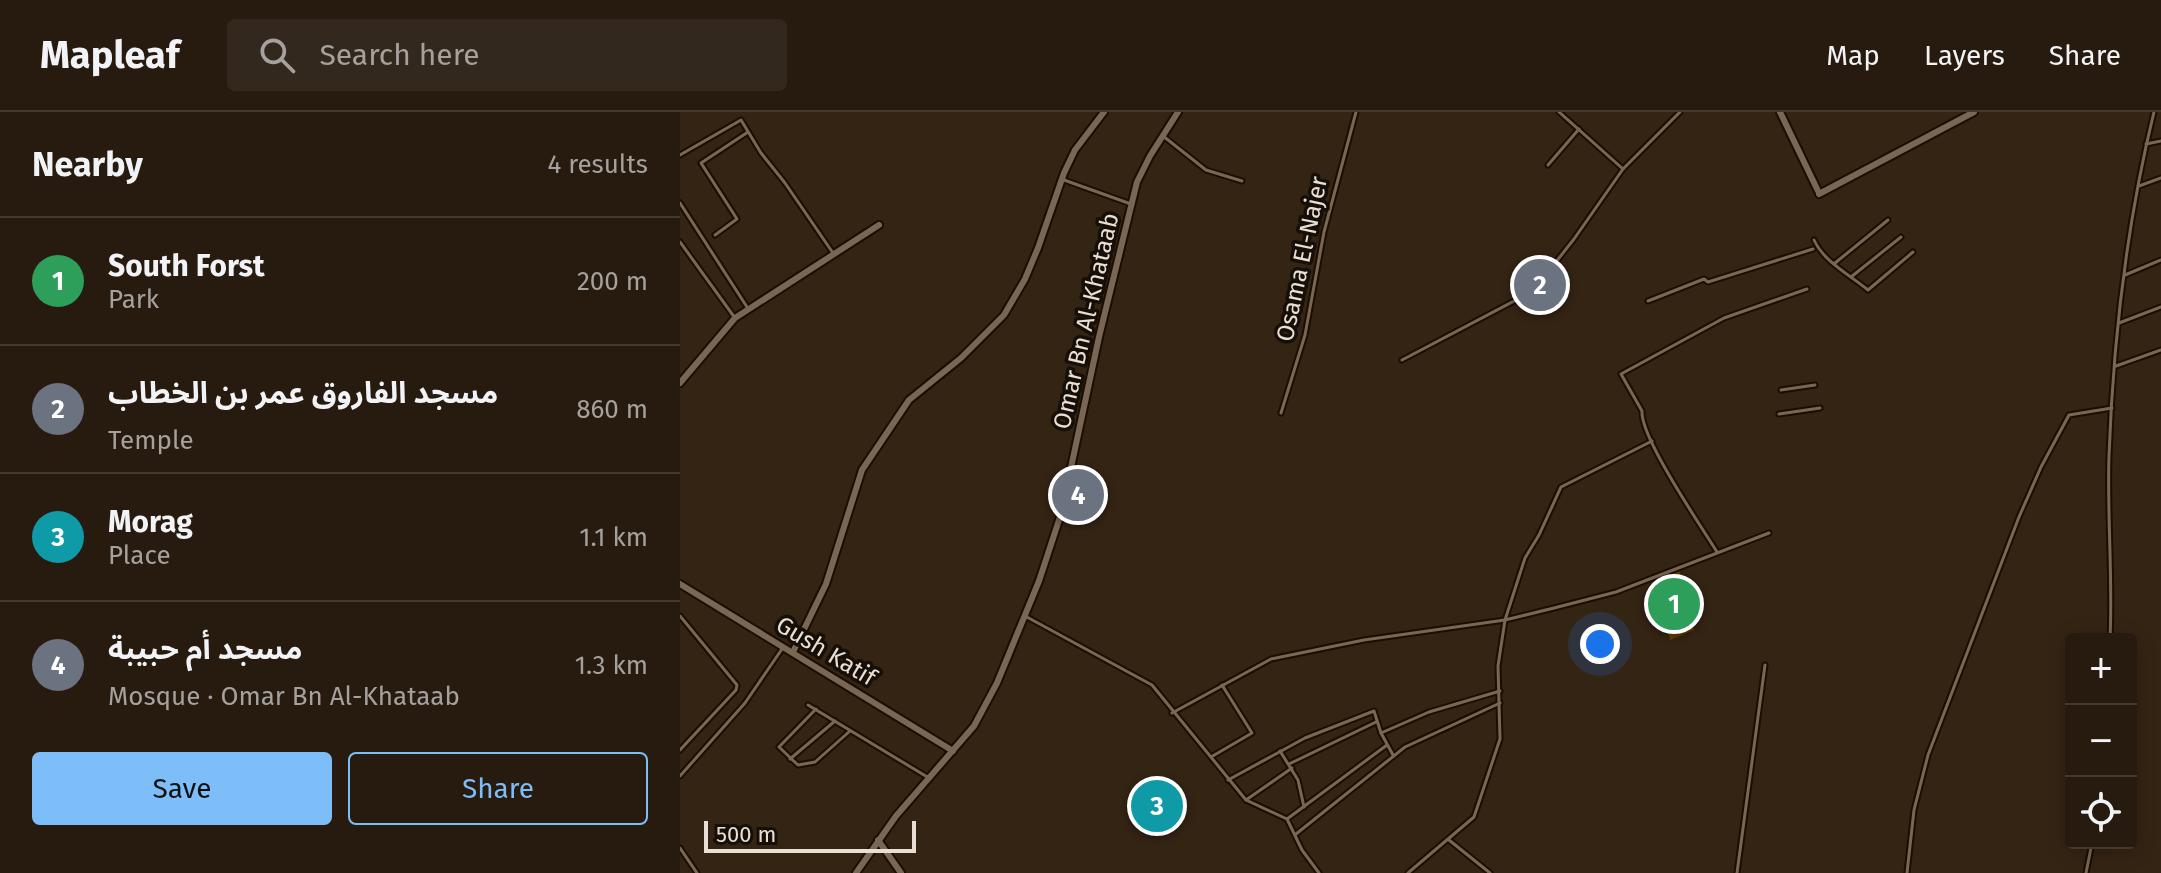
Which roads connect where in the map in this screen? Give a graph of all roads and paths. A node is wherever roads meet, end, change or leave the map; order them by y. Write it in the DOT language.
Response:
graph roads {
  1 [pos="1104,112"];
  2 [pos="1178,112"];
  3 [pos="1356,112"];
  4 [pos="1559,112"];
  5 [pos="1680,112"];
  6 [pos="1780,112"];
  7 [pos="1974,112"];
  8 [pos="2154,112"];
  9 [pos="1579,129"];
  10 [pos="748,132"];
  11 [pos="1163,136"];
  12 [pos="2161,141"];
  13 [pos="2146,144"];
  14 [pos="681,154"];
  15 [pos="1548,165"];
  16 [pos="1623,169"];
  17 [pos="2161,178"];
  18 [pos="1064,180"];
  19 [pos="1242,181"];
  20 [pos="2139,186"];
  21 [pos="680,203"];
  22 [pos="1131,204"];
  23 [pos="1888,220"];
  24 [pos="879,225"];
  25 [pos="715,235"];
  26 [pos="1901,237"];
  27 [pos="1814,240"];
  28 [pos="680,242"];
  29 [pos="1813,249"];
  30 [pos="1913,252"];
  31 [pos="834,254"];
  32 [pos="2161,260"];
  33 [pos="1834,263"];
  34 [pos="2125,275"];
  35 [pos="1851,277"];
  36 [pos="1807,289"];
  37 [pos="1648,301"];
  38 [pos="2161,307"];
  39 [pos="749,309"];
  40 [pos="735,318"];
  41 [pos="2119,323"];
  42 [pos="2161,350"];
  43 [pos="1402,360"];
  44 [pos="2116,366"];
  45 [pos="680,383"];
  46 [pos="1815,385"];
  47 [pos="1781,390"];
  48 [pos="1820,408"];
  49 [pos="2112,408"];
  50 [pos="1281,413"];
  51 [pos="1779,414"];
  52 [pos="1652,441"];
  53 [pos="1769,533"];
  54 [pos="1717,552"];
  55 [pos="680,584"];
  56 [pos="680,616"];
  57 [pos="1025,616"];
  58 [pos="1505,620"];
  59 [pos="2110,633"];
  60 [pos="784,647"];
  61 [pos="793,652"];
  62 [pos="1765,665"];
  63 [pos="1222,685"];
  64 [pos="1500,691"];
  65 [pos="1500,703"];
  66 [pos="808,705"];
  67 [pos="816,709"];
  68 [pos="1172,713"];
  69 [pos="835,721"];
  70 [pos="1377,722"];
  71 [pos="850,731"];
  72 [pos="1381,733"];
  73 [pos="1387,745"];
  74 [pos="680,750"];
  75 [pos="953,751"];
  76 [pos="1280,751"];
  77 [pos="1393,755"];
  78 [pos="1211,758"];
  79 [pos="790,759"];
  80 [pos="1290,766"];
  81 [pos="680,776"];
  82 [pos="929,778"];
  83 [pos="1228,780"];
  84 [pos="1246,800"];
  85 [pos="1304,807"];
  86 [pos="1287,819"];
  87 [pos="1296,834"];
  88 [pos="878,840"];
  89 [pos="1449,840"];
  90 [pos="680,848"];
  91 [pos="2091,849"];
  92 [pos="697,873"];
  93 [pos="856,873"];
  94 [pos="901,873"];
  95 [pos="1319,873"];
  96 [pos="1408,873"];
  97 [pos="1490,873"];
  98 [pos="1737,873"];
  99 [pos="1907,873"];
  100 [pos="2086,873"];
  1 -- 18 [label="main road"];
  2 -- 11 [label="main road, Omar Bn Al-Khataab"];
  3 -- 50 [label="street, Osama El-Najer"];
  4 -- 9 [label="street"];
  5 -- 16 [label="street"];
  6 -- 7 [label="main road"];
  8 -- 13 [label="street"];
  9 -- 15 [label="street"];
  9 -- 16 [label="street"];
  10 -- 14 [label="street"];
  10 -- 25 [label="street"];
  10 -- 31 [label="street"];
  11 -- 19 [label="street"];
  11 -- 22 [label="main road, Omar Bn Al-Khataab"];
  12 -- 13 [label="street"];
  13 -- 20 [label="street"];
  16 -- 43 [label="street"];
  17 -- 20 [label="street"];
  18 -- 22 [label="street"];
  18 -- 61 [label="main road"];
  20 -- 34 [label="street"];
  21 -- 39 [label="street"];
  22 -- 57 [label="main road, Omar Bn Al-Khataab"];
  23 -- 33 [label="street"];
  24 -- 31 [label="main road"];
  26 -- 35 [label="street"];
  27 -- 33 [label="street"];
  28 -- 40 [label="street"];
  29 -- 37 [label="street"];
  30 -- 35 [label="street"];
  31 -- 39 [label="main road"];
  32 -- 34 [label="street"];
  33 -- 35 [label="street"];
  34 -- 41 [label="street"];
  36 -- 52 [label="street"];
  38 -- 41 [label="street"];
  39 -- 40 [label="main road"];
  40 -- 45 [label="main road"];
  41 -- 44 [label="street"];
  42 -- 44 [label="street"];
  44 -- 49 [label="street"];
  46 -- 47 [label="street"];
  48 -- 51 [label="street"];
  49 -- 59 [label="street"];
  49 -- 99 [label="street"];
  52 -- 54 [label="street"];
  52 -- 58 [label="street"];
  53 -- 54 [label="street"];
  54 -- 58 [label="street"];
  55 -- 60 [label="main road, Gush Katif"];
  56 -- 74 [label="street"];
  57 -- 68 [label="street"];
  57 -- 75 [label="main road, Omar Bn Al-Khataab"];
  58 -- 63 [label="street"];
  58 -- 64 [label="street"];
  60 -- 61 [label="main road, Gush Katif"];
  60 -- 81 [label="street"];
  61 -- 75 [label="main road, Gush Katif"];
  62 -- 98 [label="street"];
  63 -- 68 [label="street"];
  63 -- 78 [label="street"];
  64 -- 65 [label="street"];
  64 -- 72 [label="street"];
  65 -- 77 [label="street"];
  65 -- 89 [label="street"];
  66 -- 67 [label="street"];
  67 -- 69 [label="street"];
  67 -- 79 [label="street"];
  68 -- 78 [label="street"];
  69 -- 71 [label="street"];
  69 -- 79 [label="street"];
  70 -- 72 [label="street"];
  70 -- 76 [label="street"];
  70 -- 80 [label="street"];
  71 -- 79 [label="street"];
  71 -- 82 [label="street"];
  72 -- 73 [label="street"];
  73 -- 77 [label="street"];
  73 -- 85 [label="street"];
  75 -- 82 [label="main road, Omar Bn Al-Khataab"];
  76 -- 80 [label="street"];
  76 -- 83 [label="street"];
  77 -- 87 [label="street"];
  78 -- 83 [label="street"];
  80 -- 84 [label="street"];
  80 -- 85 [label="street"];
  82 -- 88 [label="main road, Omar Bn Al-Khataab"];
  83 -- 84 [label="street"];
  84 -- 86 [label="street"];
  85 -- 86 [label="street"];
  86 -- 87 [label="street"];
  87 -- 95 [label="street"];
  88 -- 93 [label="main road, Omar Bn Al-Khataab"];
  88 -- 94 [label="main road"];
  89 -- 96 [label="street"];
  89 -- 97 [label="street"];
  90 -- 92 [label="street"];
  91 -- 100 [label="street"];
}
